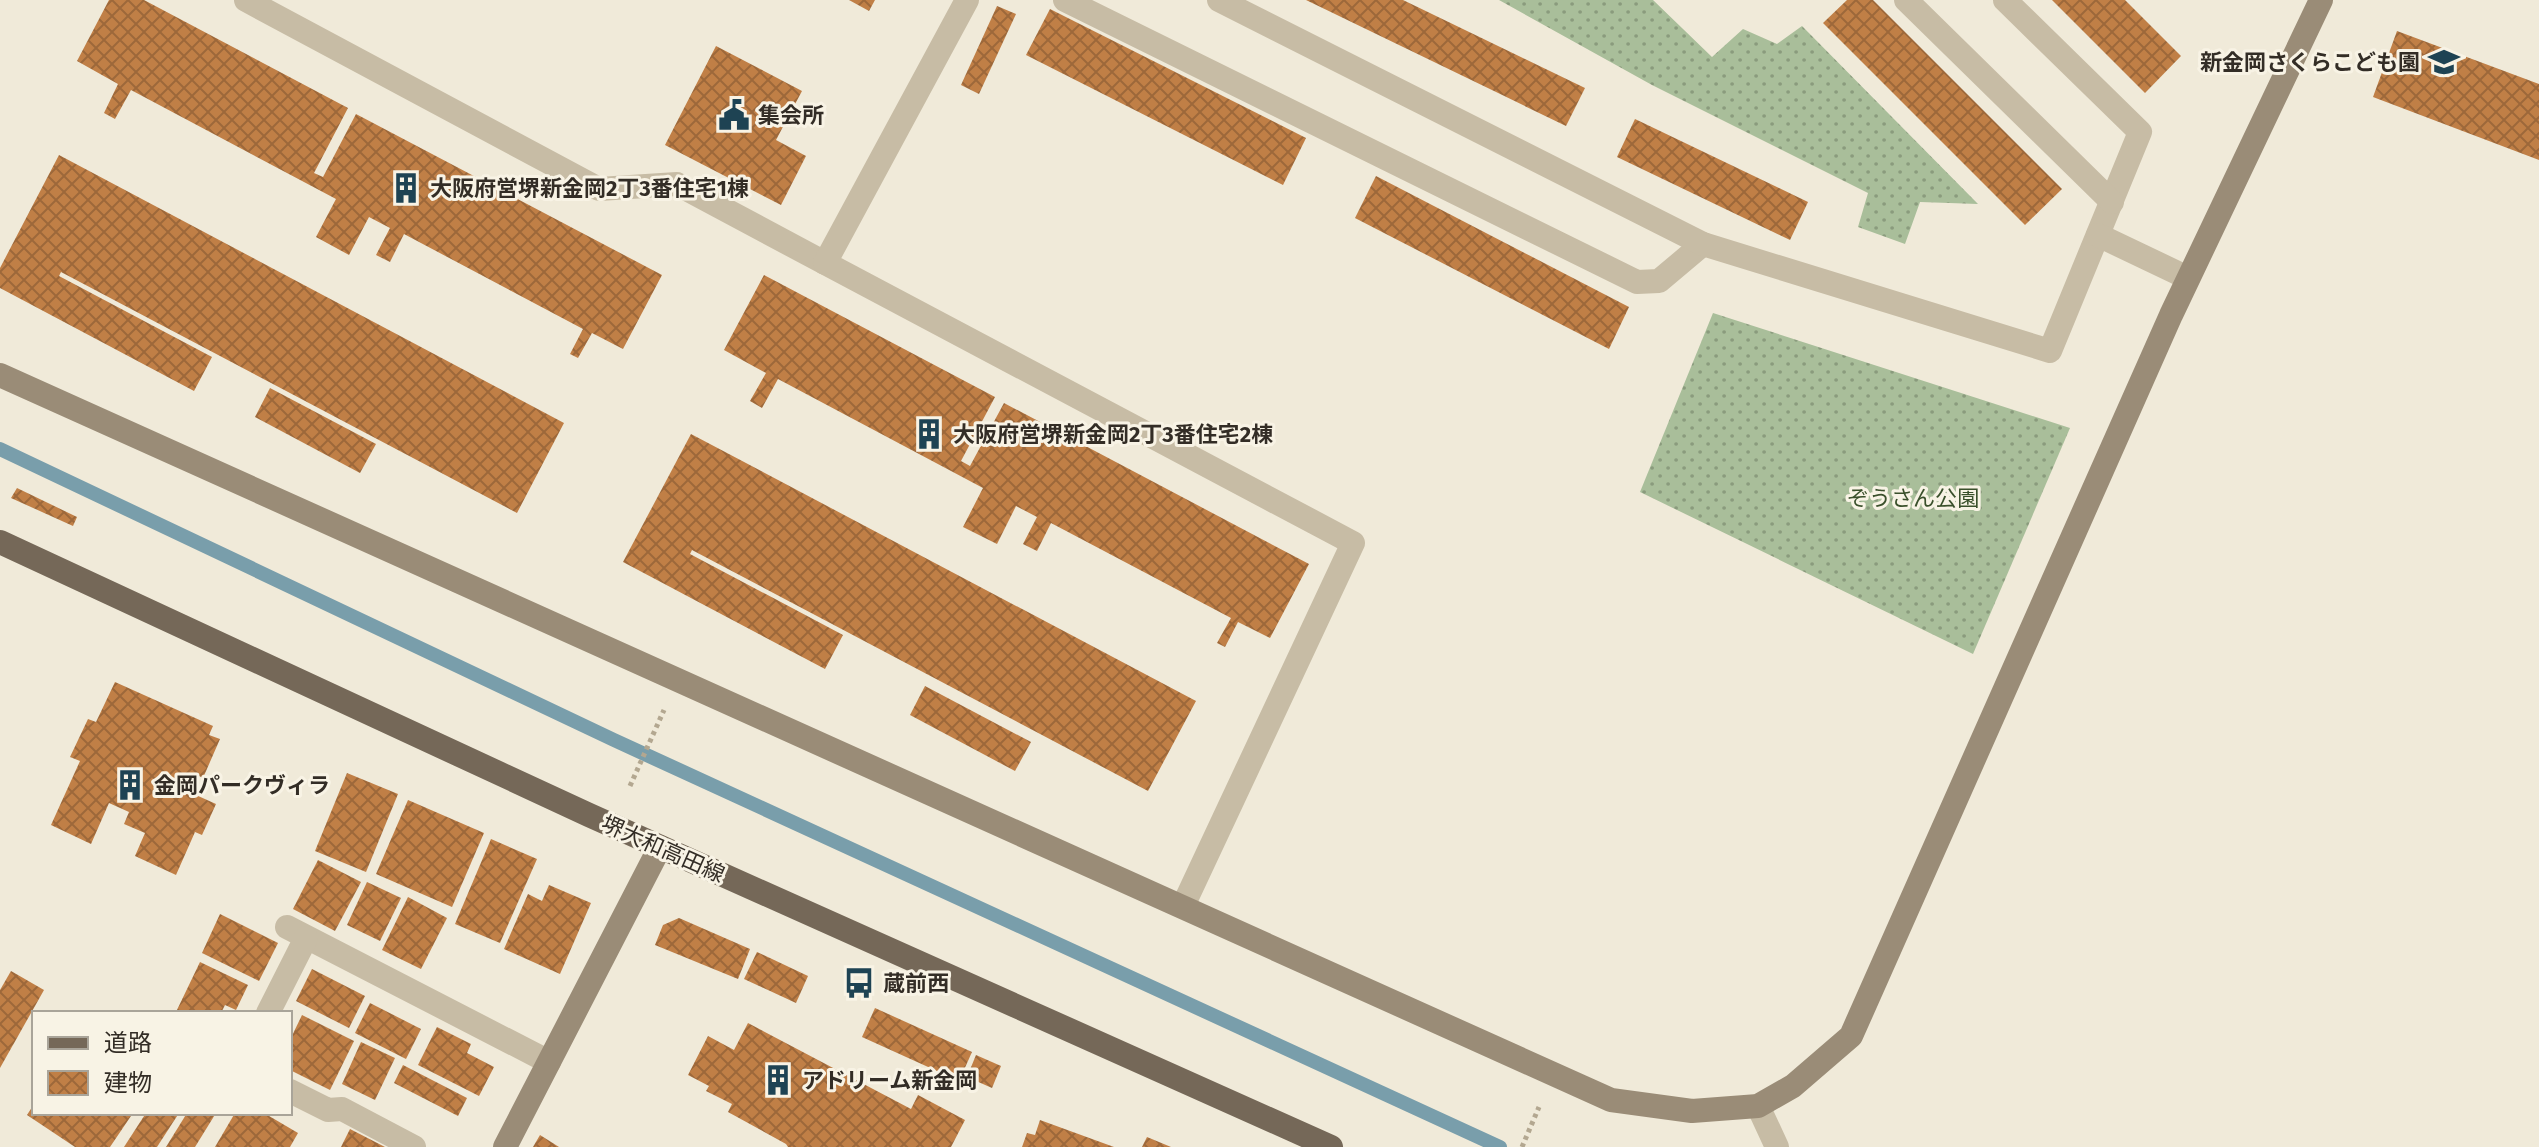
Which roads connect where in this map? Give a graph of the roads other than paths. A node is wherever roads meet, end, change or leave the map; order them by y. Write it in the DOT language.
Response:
graph roads {
  1 [pos="246,0"];
  2 [pos="967,0"];
  3 [pos="1065,0"];
  4 [pos="1219,0"];
  5 [pos="1906,0"];
  6 [pos="2005,0"];
  7 [pos="2321,0"];
  8 [pos="2112,202"];
  9 [pos="2098,235"];
  10 [pos="1703,244"];
  11 [pos="825,263"];
  12 [pos="2188,278"];
  13 [pos="0,375"];
  14 [pos="0,542"];
  15 [pos="660,847"];
  16 [pos="1183,906"];
  17 [pos="269,1011"];
  18 [pos="549,1062"];
  19 [pos="292,1092"];
  20 [pos="1758,1106"];
  21 [pos="414,1147"];
  22 [pos="505,1147"];
  23 [pos="1331,1147"];
  24 [pos="1777,1147"];
  1 -- 11 [label="street"];
  2 -- 11 [label="street"];
  3 -- 10 [label="street"];
  4 -- 10 [label="street"];
  5 -- 8 [label="street"];
  6 -- 8 [label="street"];
  7 -- 12 [label="street"];
  8 -- 9 [label="street"];
  9 -- 10 [label="street"];
  9 -- 12 [label="street"];
  11 -- 16 [label="street"];
  12 -- 20 [label="street"];
  13 -- 16 [label="street"];
  14 -- 15 [label="main road, 堺大和高田線"];
  15 -- 18 [label="street"];
  15 -- 23 [label="main road, 堺大和高田線"];
  16 -- 20 [label="street"];
  17 -- 18 [label="street"];
  18 -- 22 [label="street"];
  19 -- 21 [label="street"];
  20 -- 24 [label="street"];
}
